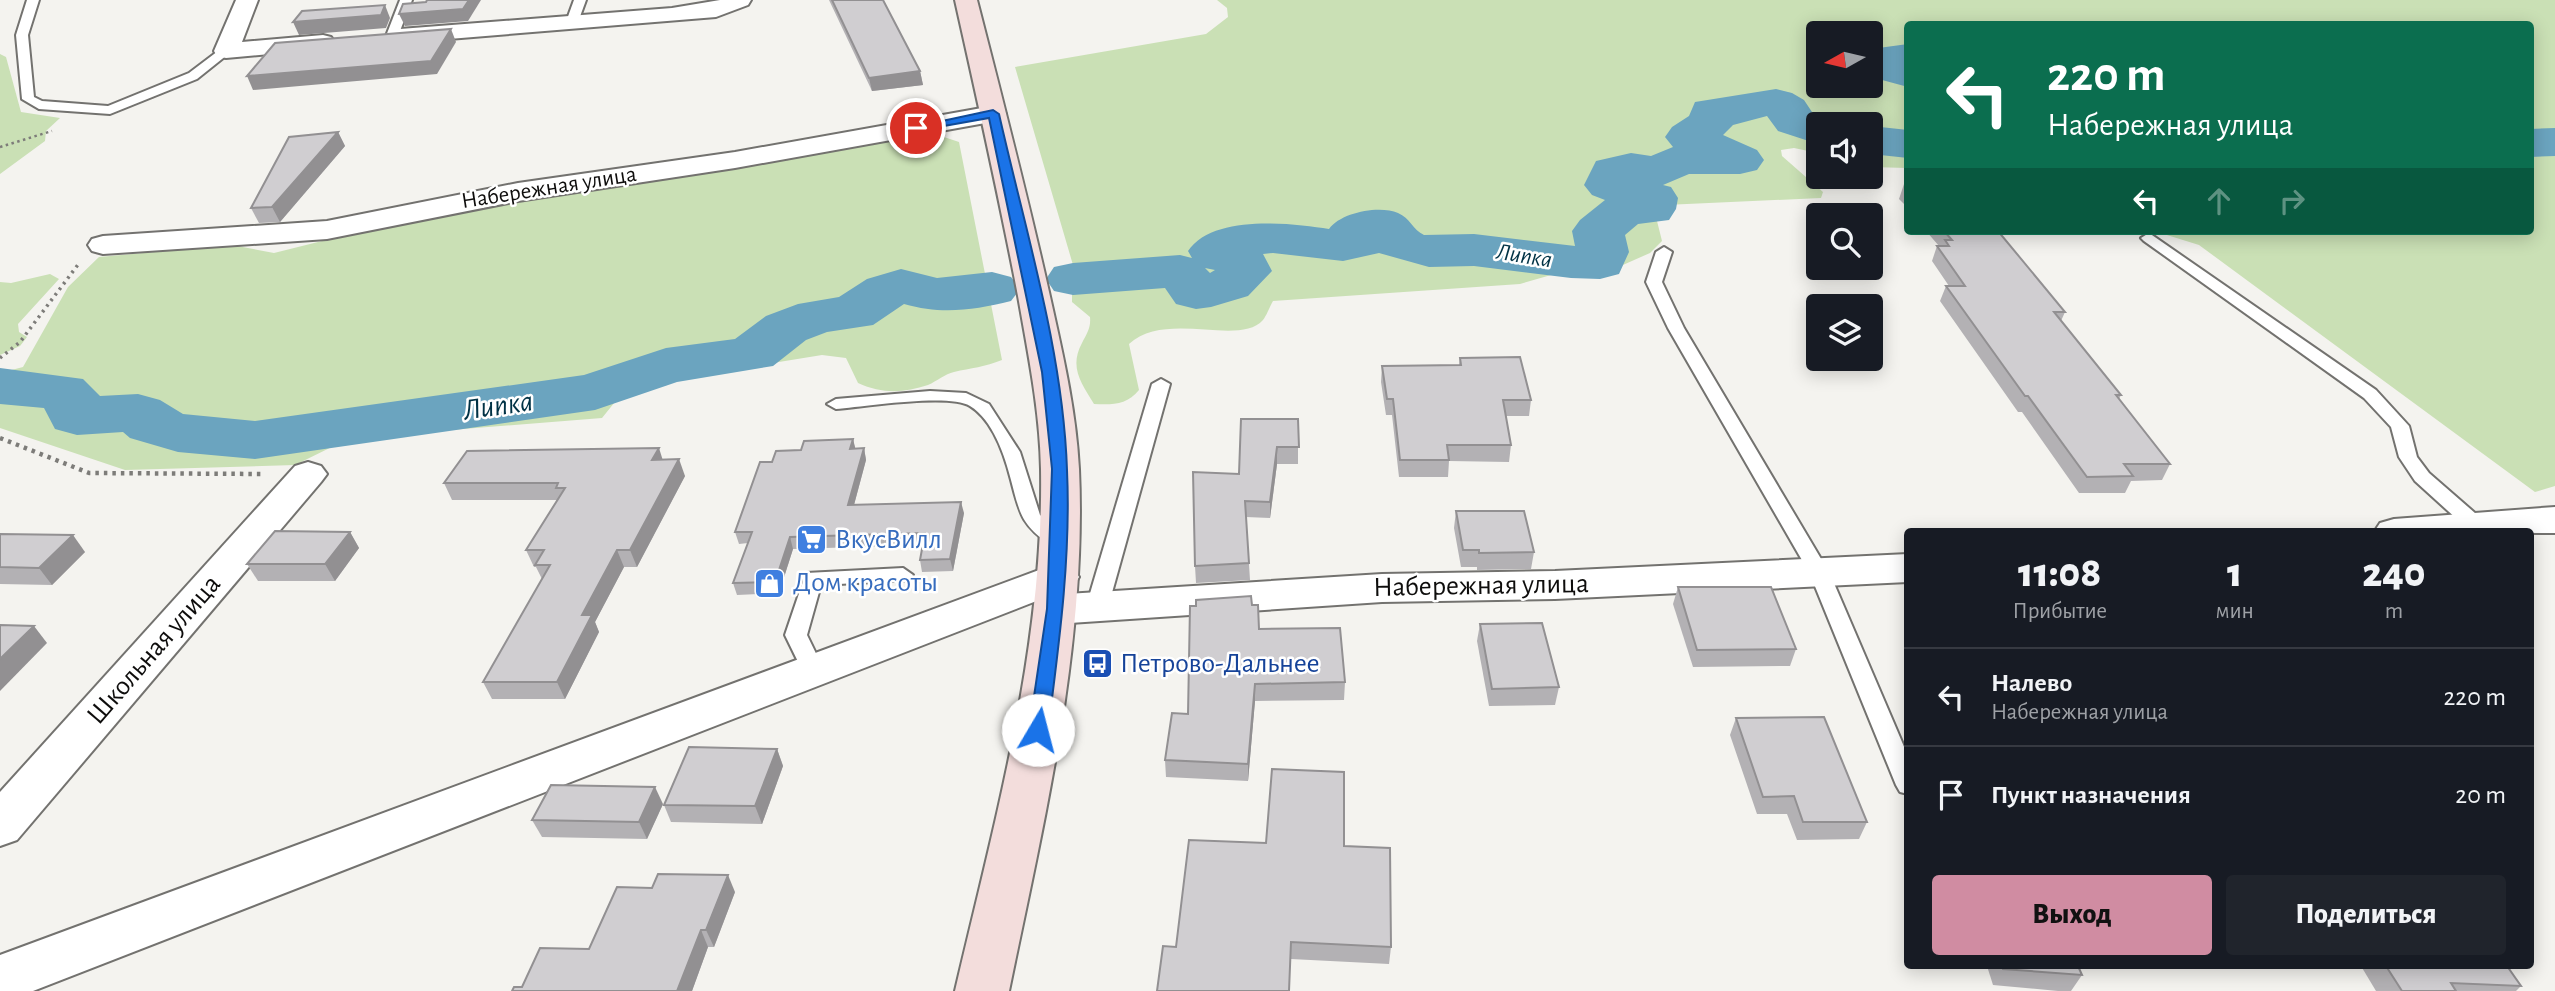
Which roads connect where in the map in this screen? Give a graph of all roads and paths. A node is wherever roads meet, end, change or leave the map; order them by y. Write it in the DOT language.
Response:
graph roads {
  1 [pos="33,0"];
  2 [pos="247,0"];
  3 [pos="407,0"];
  4 [pos="580,0"];
  5 [pos="740,0"];
  6 [pos="966,0"];
  7 [pos="572,22"];
  8 [pos="392,36"];
  9 [pos="226,51"];
  10 [pos="993,114"];
  11 [pos="2150,238"];
  12 [pos="103,245"];
  13 [pos="1664,252"];
  14 [pos="0,358"];
  15 [pos="1161,383"];
  16 [pos="836,404"];
  17 [pos="0,438"];
  18 [pos="308,474"];
  19 [pos="2555,520"];
  20 [pos="2476,524"];
  21 [pos="2436,528"];
  22 [pos="1904,568"];
  23 [pos="1820,574"];
  24 [pos="903,575"];
  25 [pos="1057,576"];
  26 [pos="1097,607"];
  27 [pos="813,670"];
  28 [pos="1904,775"];
  29 [pos="0,826"];
  30 [pos="0,979"];
  31 [pos="982,991"];
  1 -- 9 [label="lane"];
  2 -- 9 [label="street"];
  3 -- 8 [label="lane"];
  4 -- 7 [label="lane"];
  5 -- 7 [label="street"];
  6 -- 10 [label="main road"];
  7 -- 8 [label="street"];
  8 -- 9 [label="street"];
  10 -- 12 [label="street, Набережная улица"];
  10 -- 25 [label="main road"];
  11 -- 20 [label="lane"];
  12 -- 14 [label="path"];
  13 -- 23 [label="lane"];
  15 -- 26 [label="lane"];
  16 -- 25 [label="lane"];
  17 -- 18 [label="path"];
  18 -- 29 [label="street, Школьная улица"];
  19 -- 20 [label="street"];
  20 -- 21 [label="street"];
  22 -- 23 [label="street, Набережная улица"];
  23 -- 26 [label="street, Набережная улица"];
  23 -- 28 [label="lane"];
  24 -- 27 [label="lane"];
  25 -- 26 [label="street, Набережная улица"];
  25 -- 27 [label="street, Набережная улица"];
  25 -- 31 [label="main road"];
  27 -- 30 [label="street, Набережная улица"];
}
